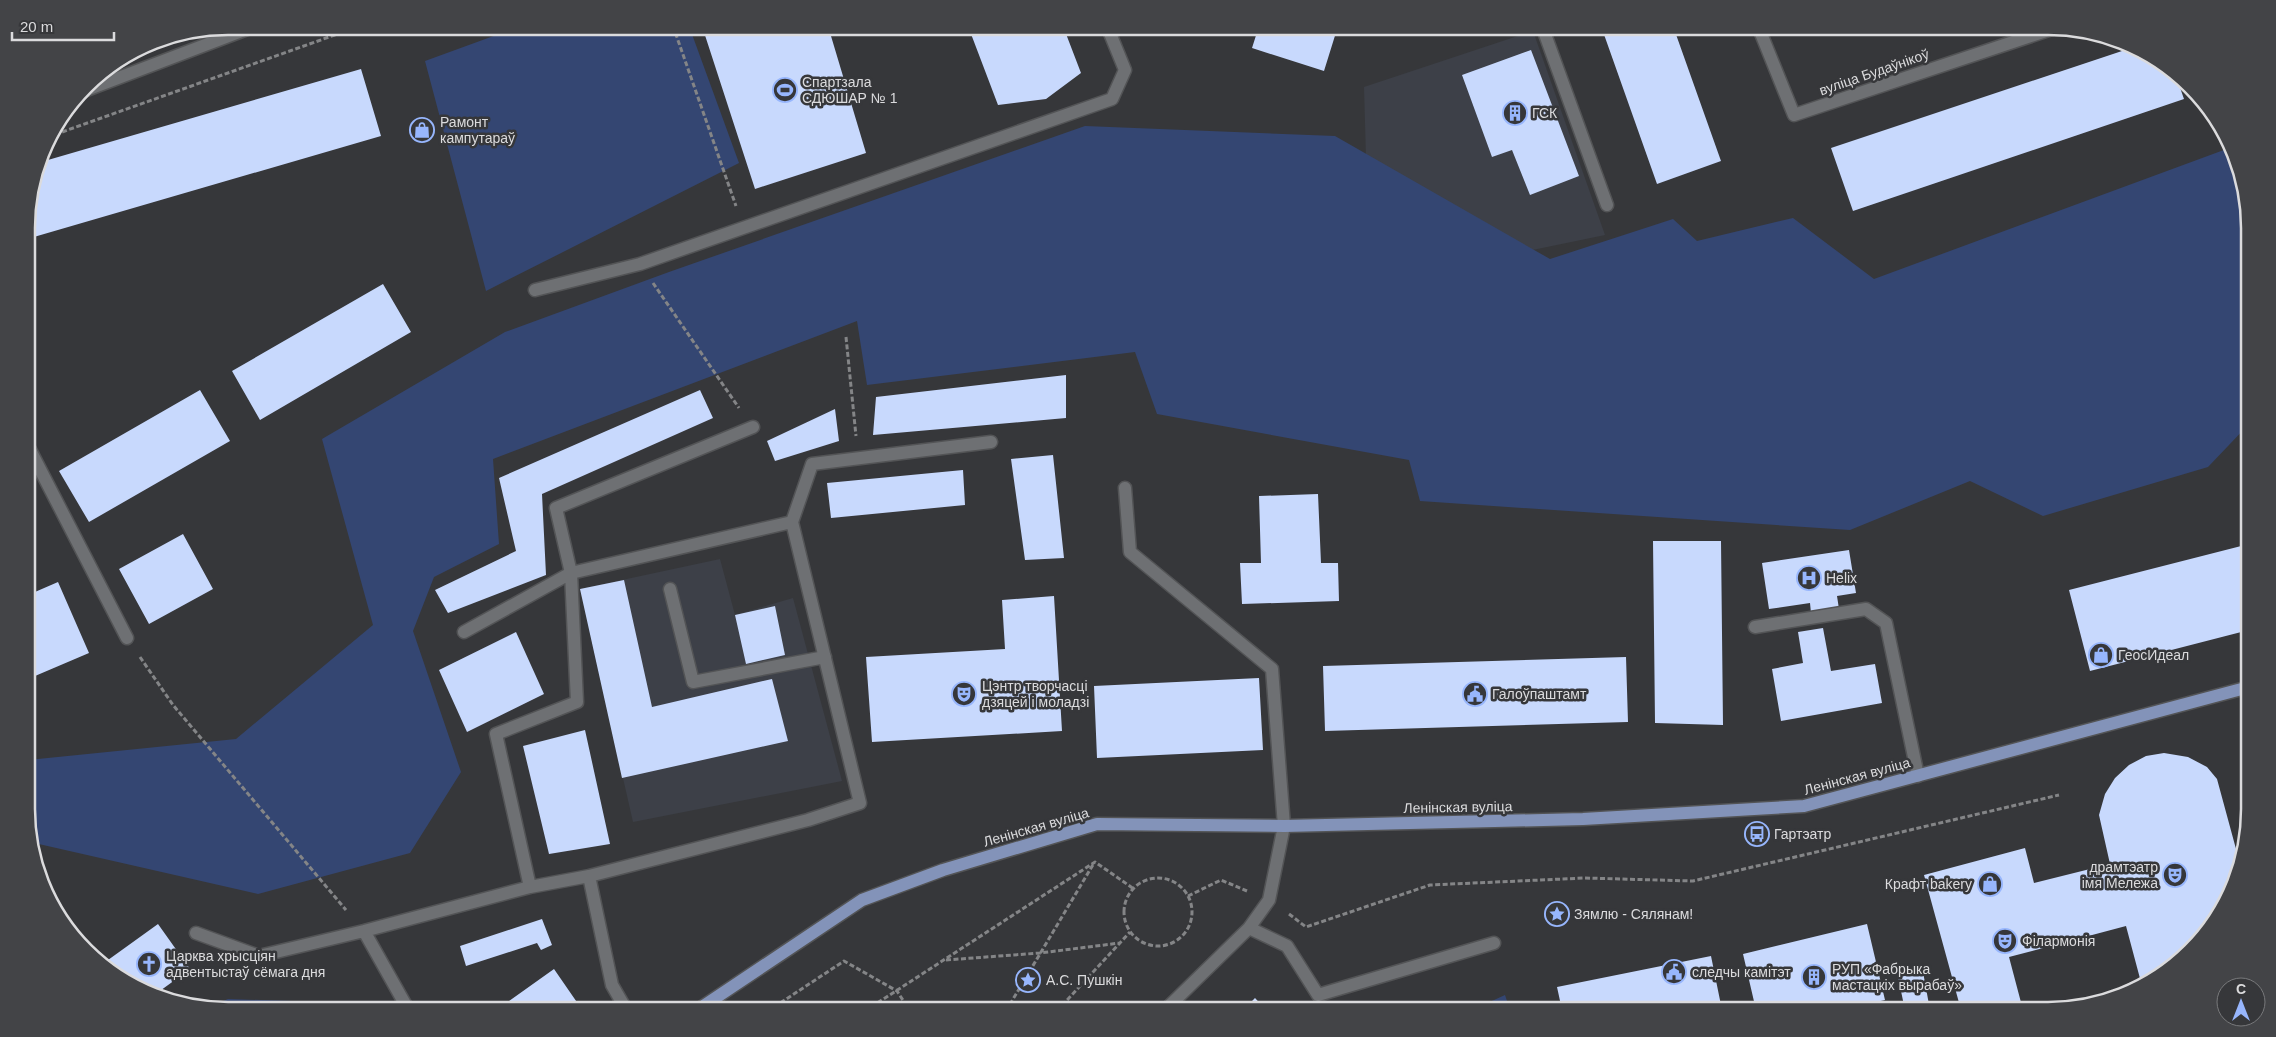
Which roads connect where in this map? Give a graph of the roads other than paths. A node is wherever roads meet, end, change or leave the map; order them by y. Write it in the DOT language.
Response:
graph roads {
  1 [pos="231,35"];
  2 [pos="1111,35"];
  3 [pos="1545,35"];
  4 [pos="1762,35"];
  5 [pos="2034,35"];
  6 [pos="99,85"];
  7 [pos="1607,205"];
  8 [pos="535,290"];
  9 [pos="752,427"];
  10 [pos="991,442"];
  11 [pos="35,460"];
  12 [pos="1126,488"];
  13 [pos="792,522"];
  14 [pos="571,573"];
  15 [pos="670,589"];
  16 [pos="1755,627"];
  17 [pos="464,632"];
  18 [pos="127,638"];
  19 [pos="825,658"];
  20 [pos="2241,691"];
  21 [pos="1918,776"];
  22 [pos="1284,826"];
  23 [pos="589,876"];
  24 [pos="530,888"];
  25 [pos="1249,928"];
  26 [pos="364,931"];
  27 [pos="196,934"];
  28 [pos="1494,943"];
  29 [pos="404,1002"];
  30 [pos="622,1002"];
  31 [pos="709,1002"];
  32 [pos="1172,1002"];
  1 -- 6 [label="street"];
  2 -- 8 [label="street"];
  3 -- 7 [label="street"];
  4 -- 5 [label="street, вуліца Будаўнікоў"];
  9 -- 14 [label="street"];
  10 -- 13 [label="street"];
  11 -- 18 [label="street"];
  12 -- 22 [label="street"];
  13 -- 14 [label="street"];
  13 -- 19 [label="street"];
  14 -- 17 [label="street"];
  14 -- 24 [label="street"];
  15 -- 19 [label="street"];
  16 -- 21 [label="street"];
  19 -- 23 [label="street"];
  20 -- 21 [label="main road, Ленінская вуліца"];
  21 -- 22 [label="main road, Ленінская вуліца"];
  22 -- 25 [label="street"];
  22 -- 31 [label="main road, Ленінская вуліца"];
  23 -- 24 [label="street"];
  23 -- 30 [label="street"];
  24 -- 26 [label="street"];
  25 -- 28 [label="street"];
  25 -- 32 [label="street"];
  26 -- 27 [label="street"];
  26 -- 29 [label="street"];
}
